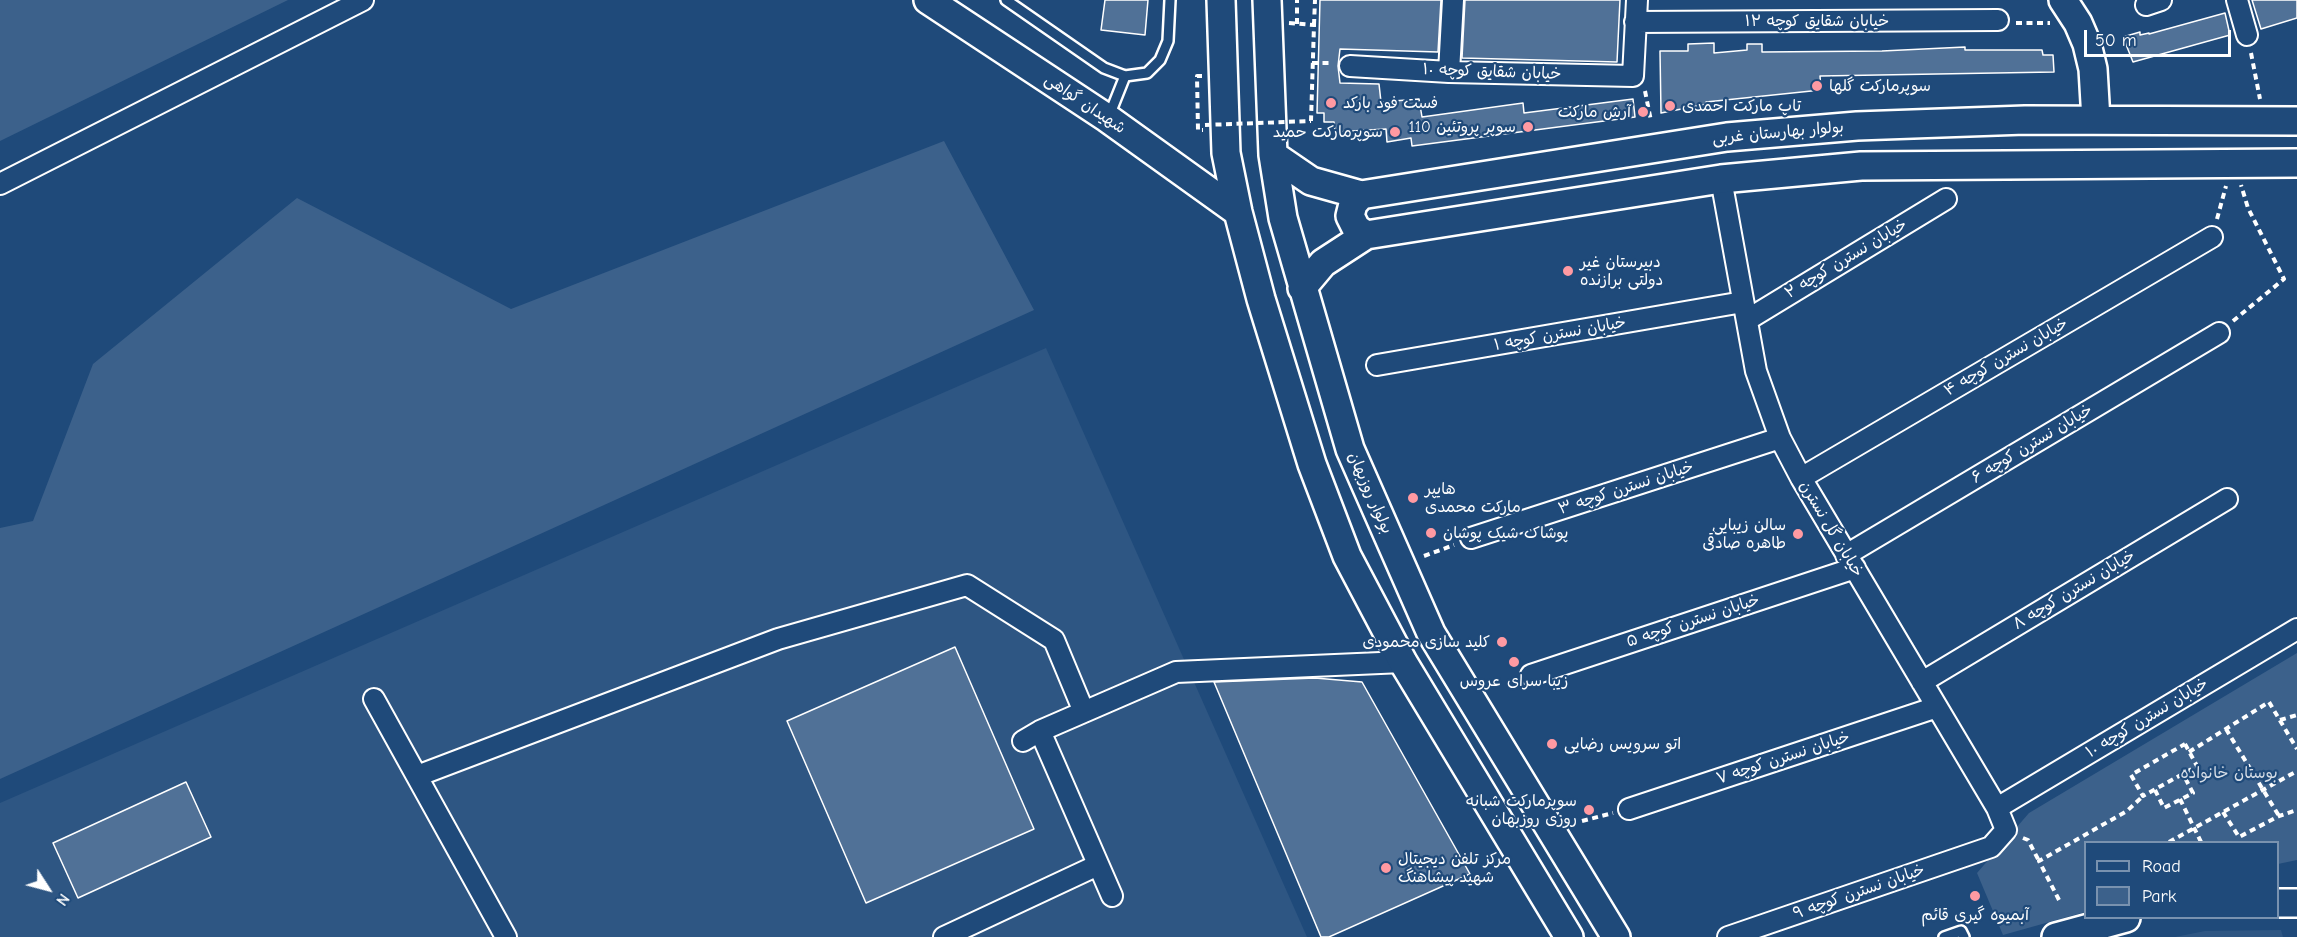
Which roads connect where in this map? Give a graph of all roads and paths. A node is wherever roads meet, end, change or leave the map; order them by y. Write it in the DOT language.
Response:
graph roads {
  1 [pos="363,0"];
  2 [pos="928,0"];
  3 [pos="1006,0"];
  4 [pos="1170,0"];
  5 [pos="1221,0"];
  6 [pos="1267,0"];
  7 [pos="1297,0"];
  8 [pos="1315,0"];
  9 [pos="1453,0"];
  10 [pos="1637,0"];
  11 [pos="2063,0"];
  12 [pos="2237,0"];
  13 [pos="1998,20"];
  14 [pos="1635,22"];
  15 [pos="2078,22"];
  16 [pos="1314,25"];
  17 [pos="2247,35"];
  18 [pos="1350,66"];
  19 [pos="1449,72"];
  20 [pos="1125,76"];
  21 [pos="1633,76"];
  22 [pos="1107,118"];
  23 [pos="2096,120"];
  24 [pos="2262,120"];
  25 [pos="2297,120"];
  26 [pos="1651,121"];
  27 [pos="1205,125"];
  28 [pos="1273,155"];
  29 [pos="2297,163"];
  30 [pos="1721,179"];
  31 [pos="0,184"];
  32 [pos="2227,184"];
  33 [pos="2241,184"];
  34 [pos="1361,195"];
  35 [pos="1946,199"];
  36 [pos="1238,212"];
  37 [pos="1366,235"];
  38 [pos="2212,237"];
  39 [pos="1302,288"];
  40 [pos="1745,311"];
  41 [pos="2219,333"];
  42 [pos="1377,366"];
  43 [pos="1780,438"];
  44 [pos="1801,478"];
  45 [pos="2227,499"];
  46 [pos="1471,538"];
  47 [pos="1424,556"];
  48 [pos="1850,562"];
  49 [pos="2297,629"];
  50 [pos="1403,662"];
  51 [pos="1531,675"];
  52 [pos="1922,682"];
  53 [pos="374,699"];
  54 [pos="1936,707"];
  55 [pos="1083,712"];
  56 [pos="2297,715"];
  57 [pos="2280,720"];
  58 [pos="2226,729"];
  59 [pos="1040,731"];
  60 [pos="1023,741"];
  61 [pos="2297,749"];
  62 [pos="2189,752"];
  63 [pos="2297,771"];
  64 [pos="2183,774"];
  65 [pos="417,776"];
  66 [pos="2155,790"];
  67 [pos="2263,790"];
  68 [pos="2143,796"];
  69 [pos="2180,799"];
  70 [pos="1997,808"];
  71 [pos="1629,809"];
  72 [pos="2297,810"];
  73 [pos="2223,812"];
  74 [pos="2279,816"];
  75 [pos="1582,821"];
  76 [pos="2194,828"];
  77 [pos="2006,830"];
  78 [pos="2172,841"];
  79 [pos="2200,841"];
  80 [pos="2039,861"];
  81 [pos="1098,865"];
  82 [pos="1112,896"];
  83 [pos="2059,900"];
  84 [pos="2122,919"];
  85 [pos="506,937"];
  86 [pos="944,937"];
  87 [pos="1569,937"];
  88 [pos="1616,937"];
  89 [pos="1728,937"];
  90 [pos="1944,937"];
  91 [pos="1964,937"];
  92 [pos="2055,937"];
  1 -- 31 [label="street"];
  2 -- 22 [label="street, شهیدان گواهی"];
  3 -- 20 [label="lane"];
  4 -- 20 [label="lane"];
  5 -- 36 [label="street"];
  6 -- 28 [label="street, بولوار روزبهان"];
  7 -- 16 [label="path"];
  8 -- 16 [label="path"];
  9 -- 19 [label="street"];
  10 -- 14 [label="street"];
  11 -- 15 [label="street"];
  12 -- 17 [label="street"];
  13 -- 14 [label="street, خیابان شقایق کوچه ۱۲"];
  13 -- 15 [label="path"];
  14 -- 21 [label="street"];
  15 -- 23 [label="street"];
  16 -- 27 [label="path, bridge"];
  17 -- 24 [label="path"];
  18 -- 19 [label="street, خیابان شقایق کوچه ۱۰"];
  19 -- 21 [label="street, خیابان شقایق کوچه ۱۰"];
  20 -- 22 [label="lane"];
  21 -- 26 [label="path"];
  22 -- 36 [label="street, شهیدان گواهی"];
  23 -- 24 [label="street, بولوار بهارستان غربی"];
  23 -- 34 [label="street, بولوار بهارستان غربی"];
  24 -- 25 [label="street, بولوار بهارستان غربی"];
  28 -- 34 [label="street, بولوار بهارستان غربی"];
  28 -- 39 [label="street, بولوار روزبهان"];
  29 -- 30 [label="street"];
  30 -- 37 [label="street"];
  30 -- 40 [label="street, خیابان گل نسترن"];
  32 -- 38 [label="path"];
  33 -- 41 [label="path"];
  34 -- 37 [label="street"];
  35 -- 40 [label="street, خیابان نسترن کوچه ۲"];
  36 -- 50 [label="street"];
  37 -- 39 [label="street"];
  38 -- 44 [label="street, خیابان نسترن کوچه ۴"];
  39 -- 88 [label="street, بولوار روزبهان"];
  40 -- 42 [label="street, خیابان نسترن کوچه ۱"];
  40 -- 43 [label="street, خیابان گل نسترن"];
  41 -- 48 [label="street, خیابان نسترن کوچه ۶"];
  43 -- 44 [label="street, خیابان گل نسترن"];
  43 -- 46 [label="street, خیابان نسترن کوچه ۳"];
  44 -- 48 [label="street, خیابان گل نسترن"];
  45 -- 52 [label="street, خیابان نسترن کوچه ۸"];
  46 -- 47 [label="path"];
  48 -- 51 [label="street, خیابان نسترن کوچه ۵"];
  48 -- 52 [label="street, خیابان گل نسترن"];
  49 -- 70 [label="street, خیابان نسترن کوچه ۱۰"];
  50 -- 55 [label="street"];
  50 -- 87 [label="street"];
  52 -- 54 [label="street, خیابان گل نسترن"];
  53 -- 65 [label="street"];
  54 -- 70 [label="street, خیابان گل نسترن"];
  54 -- 71 [label="street, خیابان نسترن کوچه ۷"];
  55 -- 59 [label="street"];
  55 -- 65 [label="street"];
  56 -- 57 [label="path"];
  57 -- 58 [label="path"];
  57 -- 61 [label="path"];
  58 -- 62 [label="path"];
  58 -- 67 [label="path"];
  59 -- 60 [label="street"];
  59 -- 81 [label="street"];
  62 -- 64 [label="path"];
  62 -- 68 [label="path"];
  63 -- 67 [label="path"];
  64 -- 66 [label="path"];
  64 -- 69 [label="path"];
  65 -- 85 [label="street"];
  66 -- 68 [label="path"];
  66 -- 69 [label="path"];
  67 -- 73 [label="path"];
  67 -- 74 [label="path"];
  68 -- 80 [label="path"];
  69 -- 76 [label="path"];
  70 -- 77 [label="street, خیابان گل نسترن"];
  71 -- 75 [label="path"];
  72 -- 74 [label="path"];
  73 -- 74 [label="path"];
  73 -- 76 [label="path"];
  76 -- 78 [label="path"];
  76 -- 79 [label="path"];
  77 -- 80 [label="path"];
  77 -- 89 [label="street, خیابان نسترن کوچه ۹"];
  80 -- 83 [label="path"];
  81 -- 82 [label="street"];
  81 -- 86 [label="street"];
  84 -- 92 [label="street"];
  90 -- 91 [label="lane"];
}
